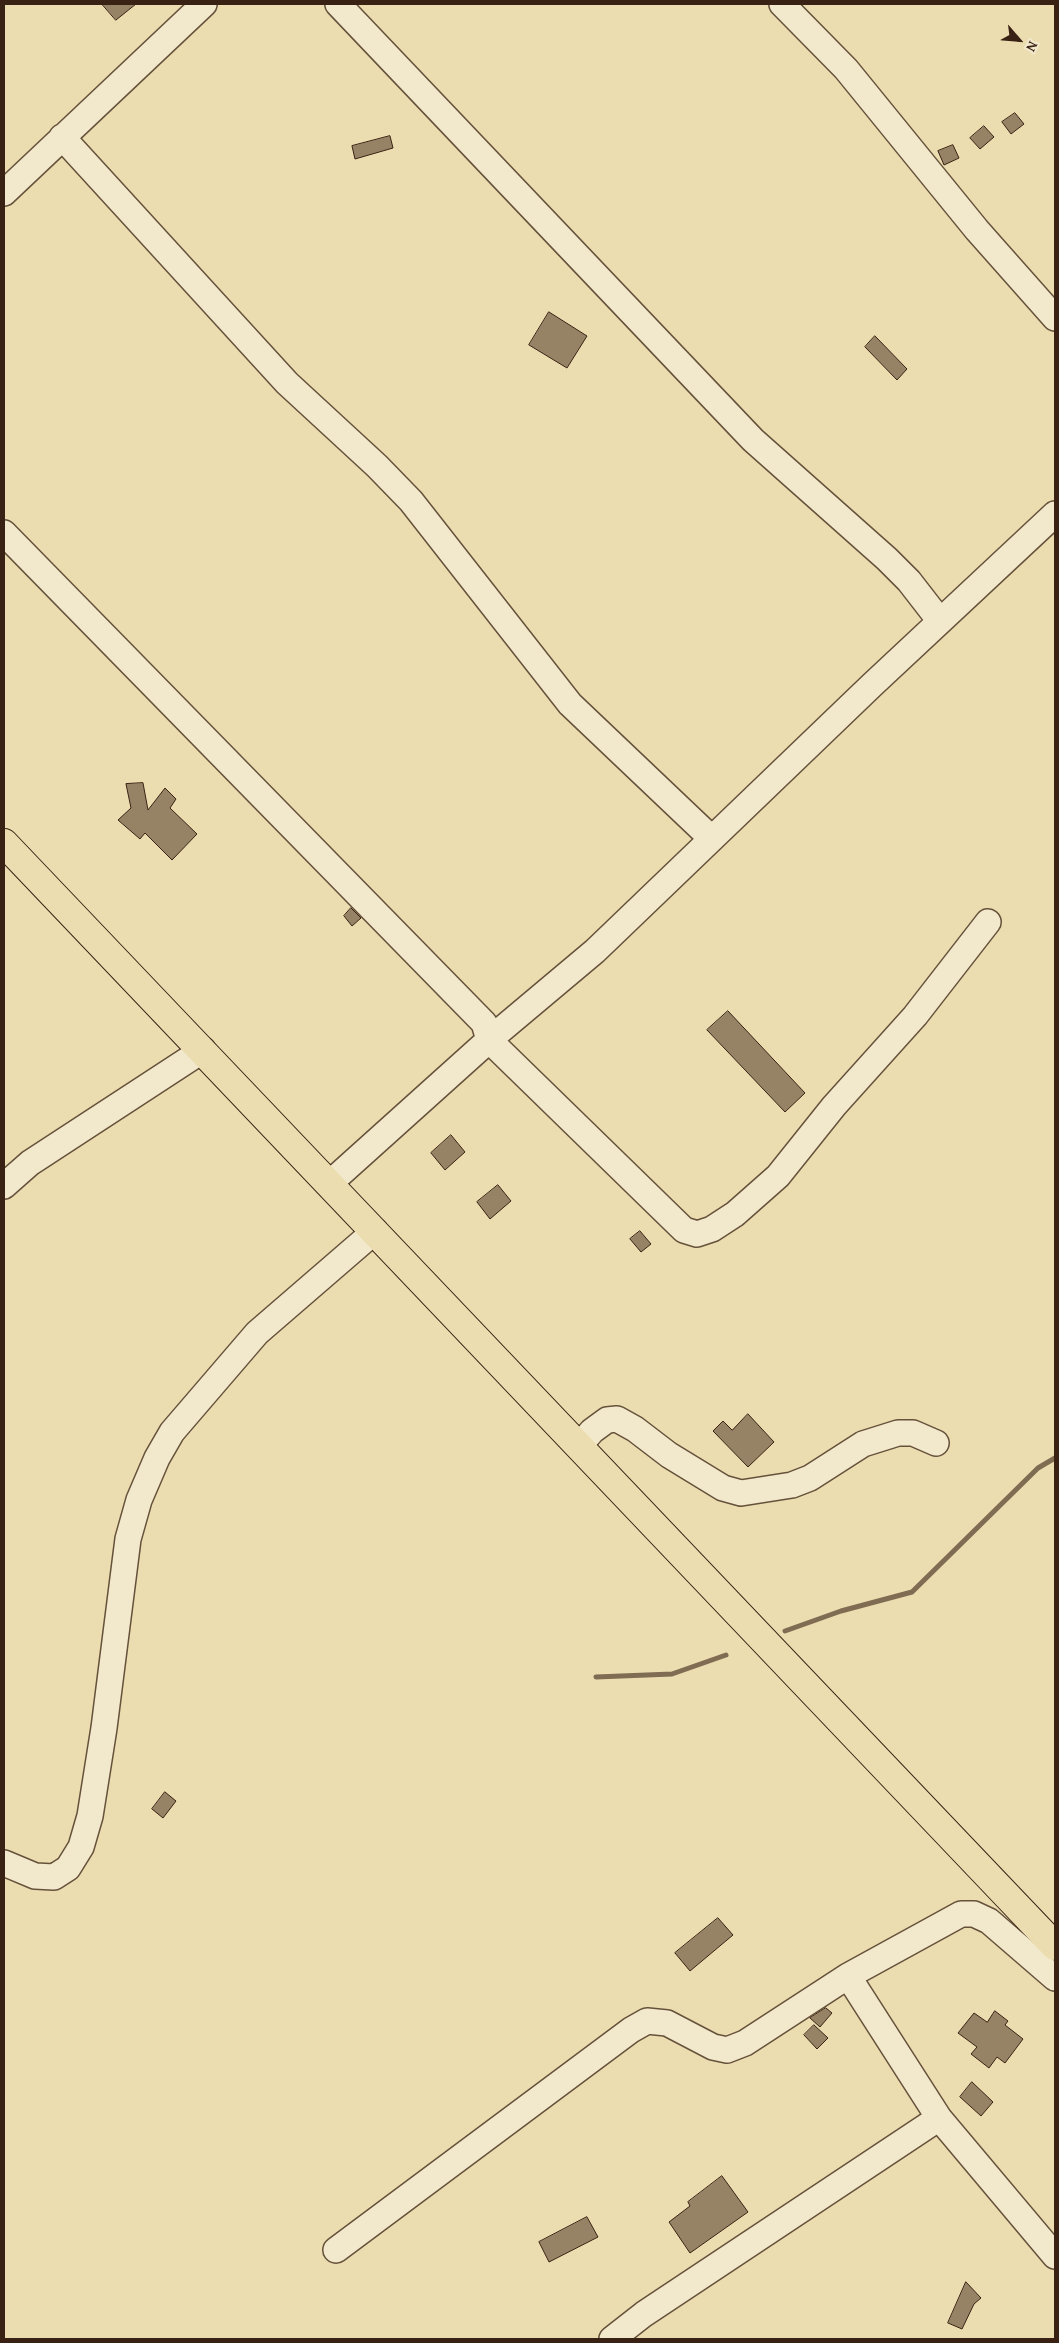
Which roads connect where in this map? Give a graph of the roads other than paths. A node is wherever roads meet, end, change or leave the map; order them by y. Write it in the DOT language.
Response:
graph roads {
  1 [pos="204,4"];
  2 [pos="338,4"];
  3 [pos="782,4"];
  4 [pos="62,137"];
  5 [pos="4,193"];
  6 [pos="1055,318"];
  7 [pos="1055,514"];
  8 [pos="4,533"];
  9 [pos="940,621"];
  10 [pos="711,838"];
  11 [pos="4,842"];
  12 [pos="988,922"];
  13 [pos="488,1040"];
  14 [pos="203,1050"];
  15 [pos="330,1183"];
  16 [pos="4,1186"];
  17 [pos="375,1231"];
  18 [pos="936,1443"];
  19 [pos="580,1445"];
  20 [pos="4,1862"];
  21 [pos="1055,1946"];
  22 [pos="848,1976"];
  23 [pos="1055,1978"];
  24 [pos="939,2118"];
  25 [pos="336,2250"];
  26 [pos="1055,2256"];
  27 [pos="644,2314"];
  28 [pos="612,2339"];
  29 [pos="634,2339"];
  1 -- 4 [label="street"];
  2 -- 9 [label="street"];
  3 -- 6 [label="street"];
  4 -- 5 [label="street"];
  4 -- 10 [label="street"];
  7 -- 9 [label="street"];
  8 -- 13 [label="street"];
  9 -- 10 [label="street"];
  10 -- 13 [label="street"];
  11 -- 14 [label="main road"];
  12 -- 13 [label="street"];
  13 -- 15 [label="street"];
  14 -- 15 [label="main road"];
  14 -- 16 [label="street"];
  15 -- 17 [label="main road"];
  17 -- 19 [label="main road"];
  17 -- 20 [label="street"];
  18 -- 19 [label="street"];
  19 -- 21 [label="main road"];
  22 -- 23 [label="street"];
  22 -- 24 [label="street"];
  22 -- 25 [label="street"];
  24 -- 26 [label="street"];
  24 -- 27 [label="street"];
  27 -- 28 [label="street"];
  27 -- 29 [label="street"];
}
